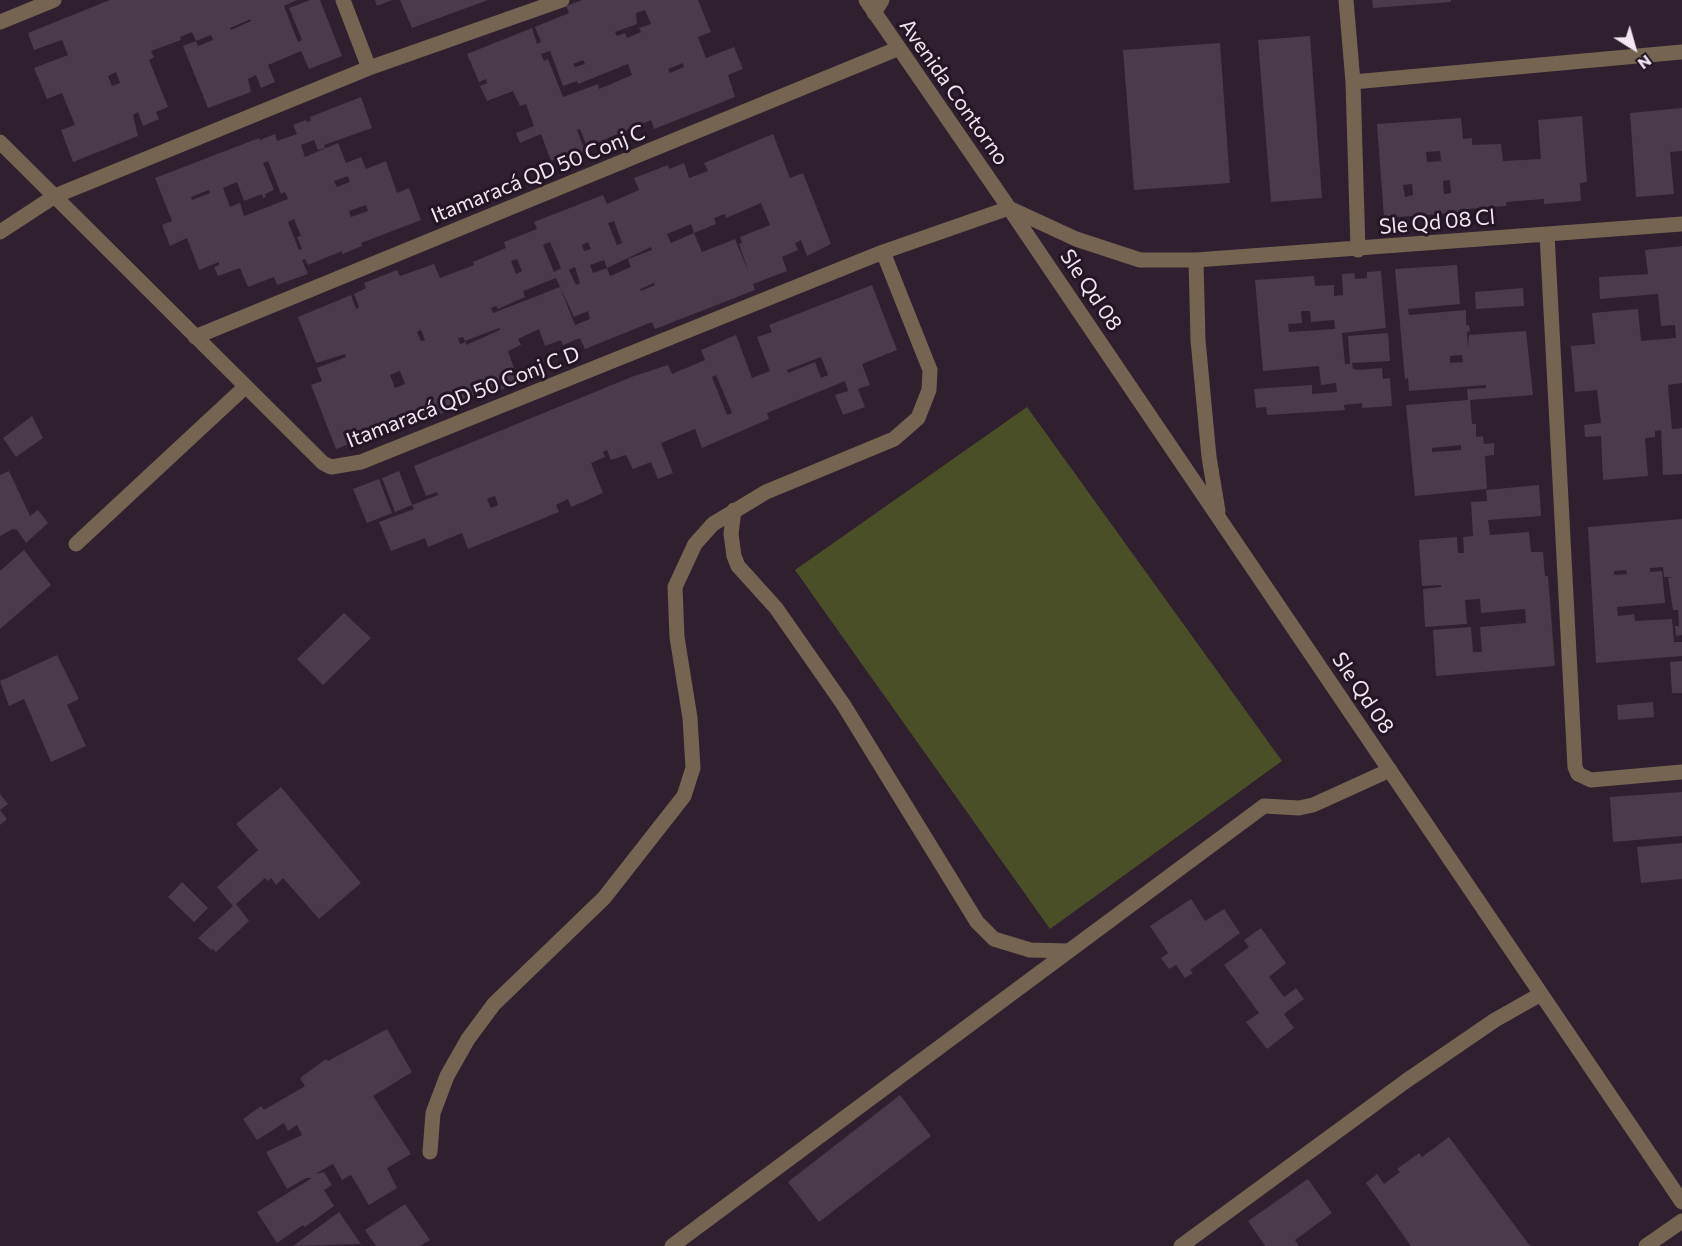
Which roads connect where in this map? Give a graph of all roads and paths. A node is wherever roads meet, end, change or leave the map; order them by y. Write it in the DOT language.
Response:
graph roads {
  1 [pos="54,0"];
  2 [pos="343,0"];
  3 [pos="562,0"];
  4 [pos="1346,0"];
  5 [pos="874,4"];
  6 [pos="0,22"];
  7 [pos="897,49"];
  8 [pos="1682,52"];
  9 [pos="369,69"];
  10 [pos="1353,82"];
  11 [pos="0,142"];
  12 [pos="55,196"];
  13 [pos="1009,208"];
  14 [pos="1682,224"];
  15 [pos="0,232"];
  16 [pos="1547,234"];
  17 [pos="1358,249"];
  18 [pos="883,252"];
  19 [pos="1196,260"];
  20 [pos="195,337"];
  21 [pos="246,387"];
  22 [pos="734,510"];
  23 [pos="1219,517"];
  24 [pos="76,544"];
  25 [pos="1390,770"];
  26 [pos="1682,772"];
  27 [pos="1068,951"];
  28 [pos="1541,994"];
  29 [pos="430,1152"];
  30 [pos="1682,1202"];
  31 [pos="1682,1221"];
  32 [pos="672,1246"];
  33 [pos="1181,1246"];
  34 [pos="1646,1246"];
  1 -- 6 [label="street"];
  2 -- 9 [label="street"];
  3 -- 9 [label="street"];
  4 -- 10 [label="street"];
  5 -- 7 [label="street, Avenida Contorno"];
  7 -- 13 [label="street, Avenida Contorno"];
  7 -- 20 [label="street, Itamaracá QD 50 Conj C"];
  8 -- 10 [label="street"];
  9 -- 12 [label="street"];
  10 -- 17 [label="street"];
  11 -- 12 [label="street, Itamaracá QD 50 Conj C D"];
  12 -- 15 [label="street"];
  12 -- 20 [label="street, Itamaracá QD 50 Conj C D"];
  13 -- 18 [label="street, Itamaracá QD 50 Conj C D"];
  13 -- 19 [label="street, Sle Qd 08 Cl"];
  13 -- 23 [label="street, Sle Qd 08"];
  14 -- 16 [label="street, Sle Qd 08 Cl"];
  16 -- 17 [label="street, Sle Qd 08 Cl"];
  16 -- 26 [label="street"];
  17 -- 19 [label="street, Sle Qd 08 Cl"];
  18 -- 21 [label="street, Itamaracá QD 50 Conj C D"];
  18 -- 22 [label="street"];
  19 -- 23 [label="street"];
  20 -- 21 [label="street, Itamaracá QD 50 Conj C D"];
  21 -- 24 [label="street"];
  22 -- 27 [label="street"];
  22 -- 29 [label="street"];
  23 -- 25 [label="street, Sle Qd 08"];
  25 -- 27 [label="street"];
  25 -- 28 [label="street, Sle Qd 08"];
  27 -- 32 [label="street"];
  28 -- 30 [label="street, Sle Qd 08"];
  28 -- 33 [label="street"];
  31 -- 34 [label="street"];
}
